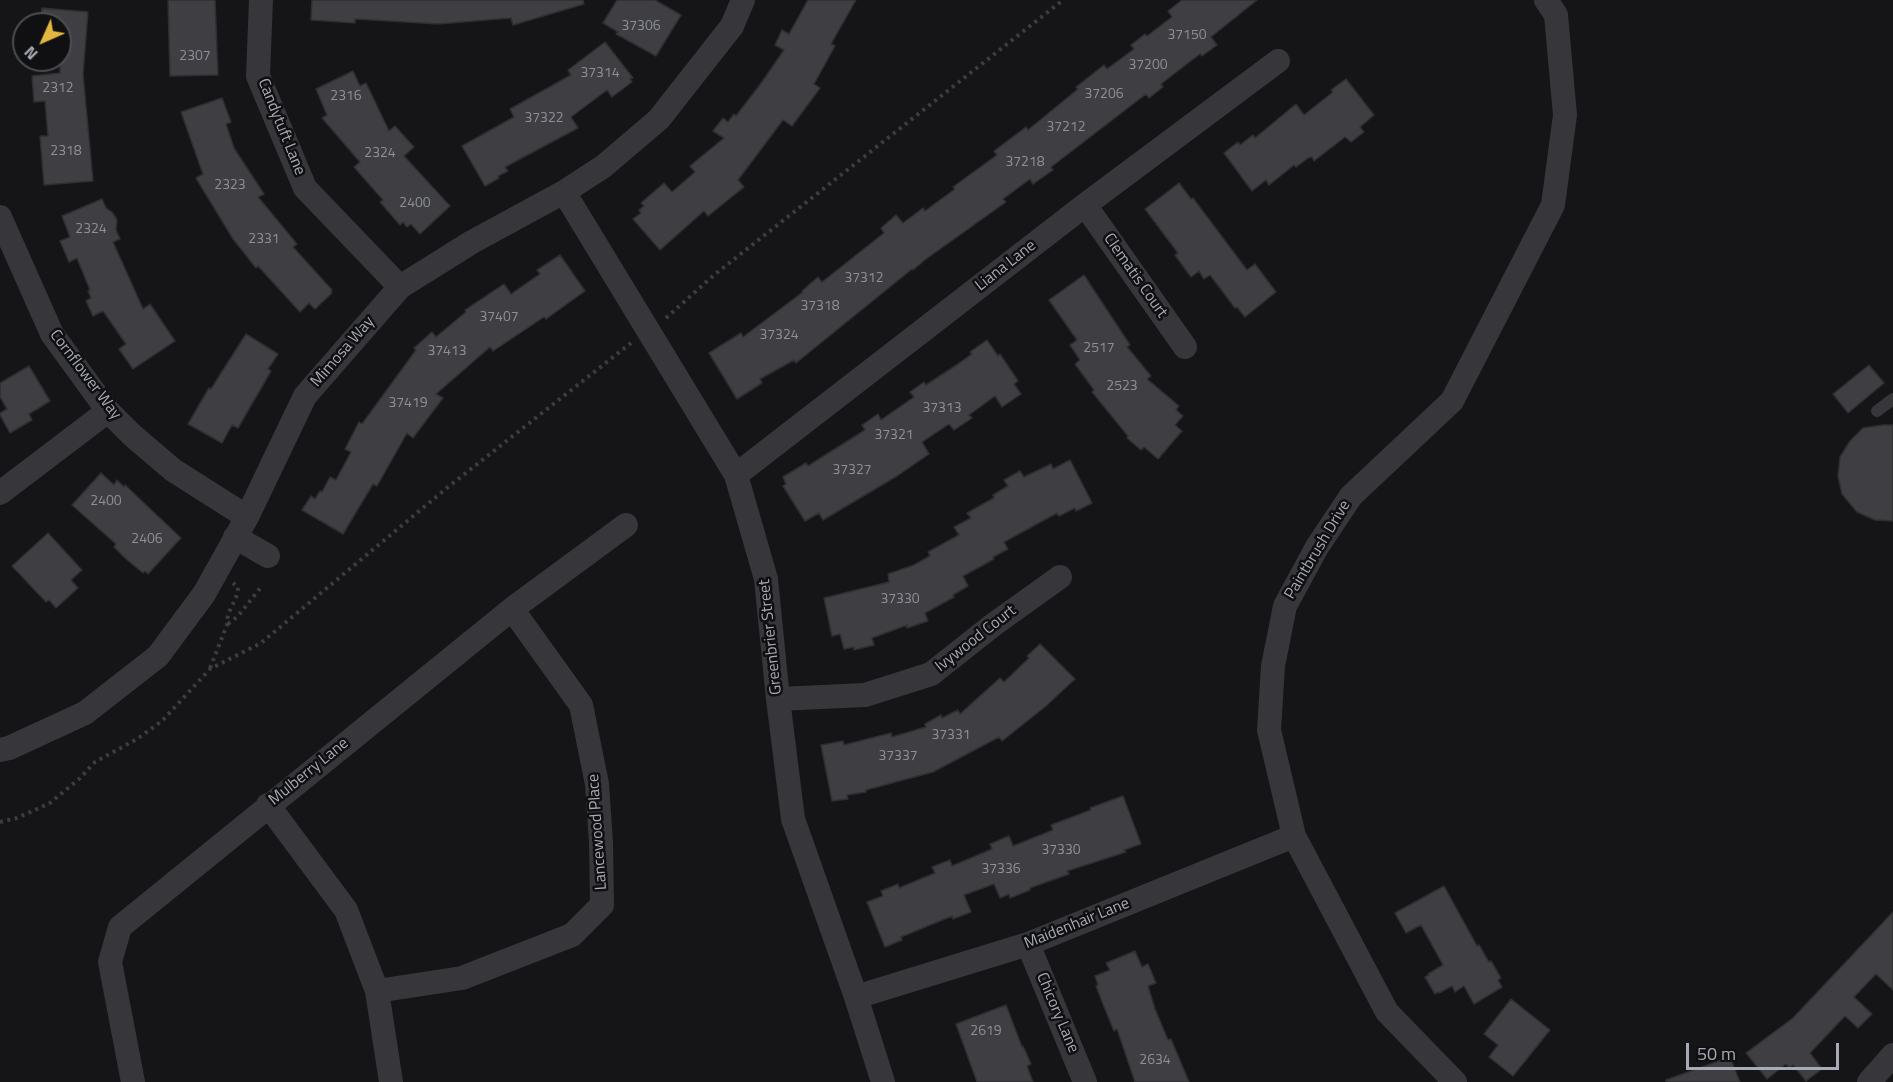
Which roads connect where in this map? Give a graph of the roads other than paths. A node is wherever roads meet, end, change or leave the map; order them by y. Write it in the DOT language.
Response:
graph roads {
  1 [pos="261,0"];
  2 [pos="743,0"];
  3 [pos="1546,0"];
  4 [pos="1278,61"];
  5 [pos="564,192"];
  6 [pos="1085,205"];
  7 [pos="0,217"];
  8 [pos="400,287"];
  9 [pos="1185,347"];
  10 [pos="1893,399"];
  11 [pos="108,411"];
  12 [pos="1877,411"];
  13 [pos="736,475"];
  14 [pos="0,493"];
  15 [pos="626,525"];
  16 [pos="241,527"];
  17 [pos="268,556"];
  18 [pos="1060,576"];
  19 [pos="512,609"];
  20 [pos="778,699"];
  21 [pos="0,750"];
  22 [pos="268,805"];
  23 [pos="1293,836"];
  24 [pos="1028,944"];
  25 [pos="377,991"];
  26 [pos="856,998"];
  27 [pos="1893,1055"];
  28 [pos="133,1082"];
  29 [pos="391,1082"];
  30 [pos="883,1082"];
  31 [pos="1085,1082"];
  32 [pos="1455,1082"];
  33 [pos="1869,1082"];
  1 -- 8 [label="street, Candytuft Lane"];
  2 -- 5 [label="street, Mimosa Way"];
  3 -- 23 [label="street, Paintbrush Drive"];
  4 -- 6 [label="street, Liana Lane"];
  5 -- 8 [label="street, Mimosa Way"];
  5 -- 13 [label="street, Greenbrier Street"];
  6 -- 9 [label="street, Clematis Court"];
  6 -- 13 [label="street, Liana Lane"];
  7 -- 11 [label="street, Cornflower Way"];
  8 -- 16 [label="street, Mimosa Way"];
  10 -- 12 [label="lane"];
  11 -- 14 [label="street"];
  11 -- 16 [label="street, Cornflower Way"];
  13 -- 20 [label="street, Greenbrier Street"];
  15 -- 19 [label="street, Mulberry Lane"];
  16 -- 17 [label="street, Cornflower Way"];
  16 -- 21 [label="street, Mimosa Way"];
  18 -- 20 [label="street, Ivywood Court"];
  19 -- 22 [label="street, Mulberry Lane"];
  19 -- 25 [label="street, Lancewood Place"];
  20 -- 26 [label="street, Greenbrier Street"];
  22 -- 25 [label="street"];
  22 -- 28 [label="street, Mulberry Lane"];
  23 -- 24 [label="street, Maidenhair Lane"];
  23 -- 32 [label="street, Paintbrush Drive"];
  24 -- 26 [label="street, Maidenhair Lane"];
  24 -- 31 [label="street, Chicory Lane"];
  25 -- 29 [label="street"];
  26 -- 30 [label="street, Greenbrier Street"];
  27 -- 33 [label="street"];
}
